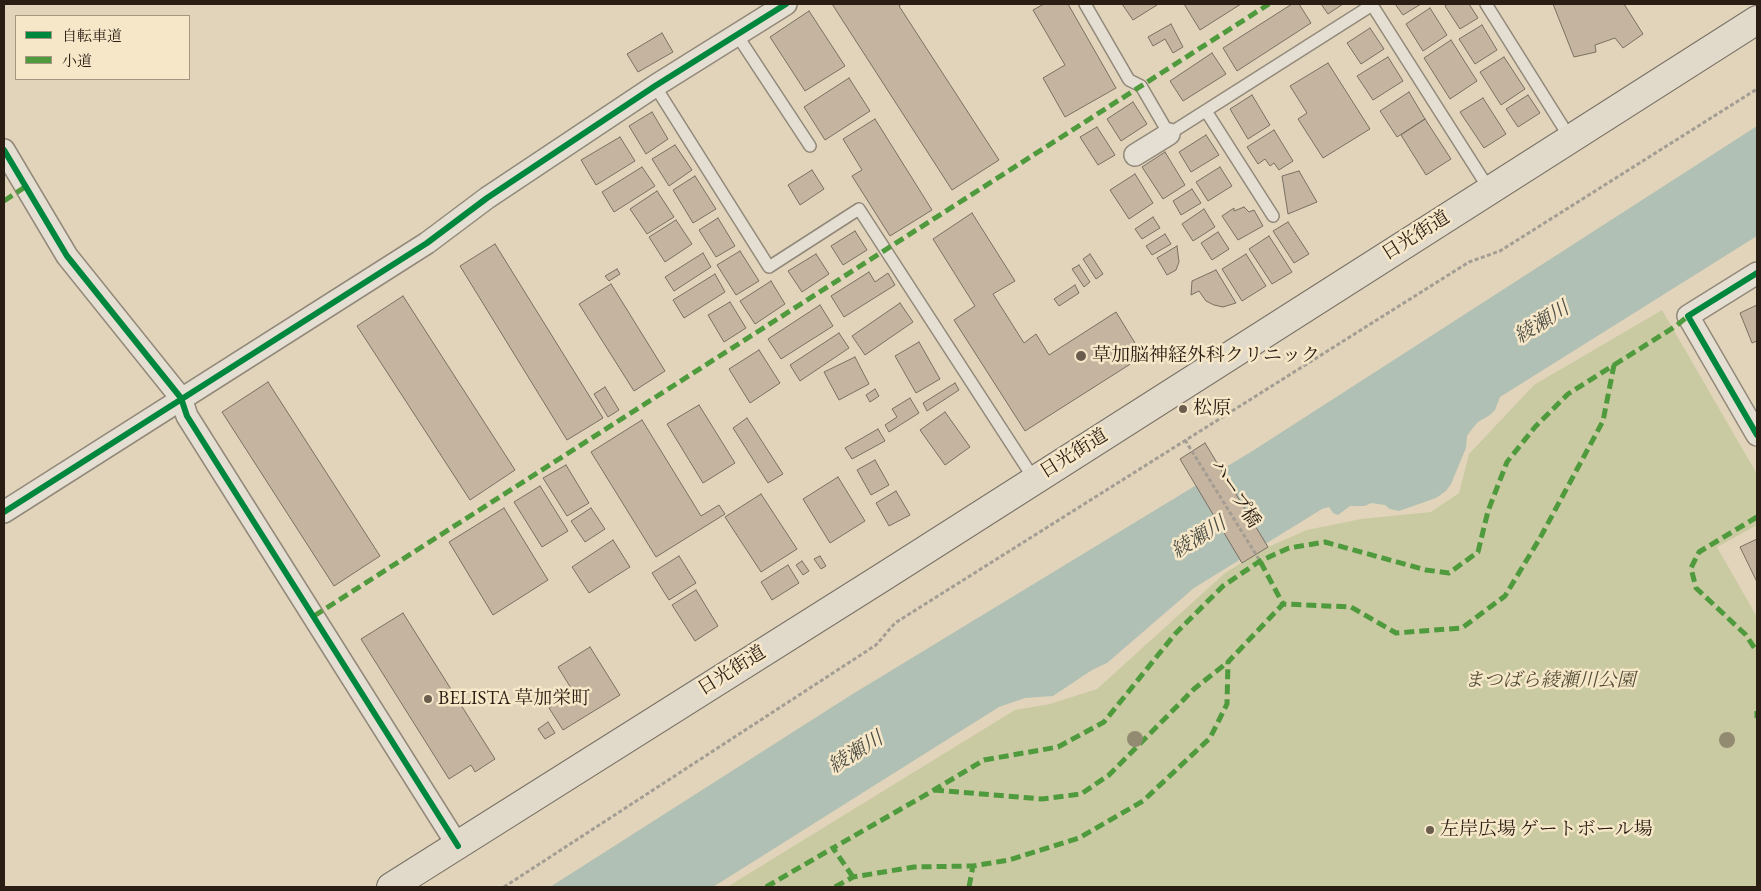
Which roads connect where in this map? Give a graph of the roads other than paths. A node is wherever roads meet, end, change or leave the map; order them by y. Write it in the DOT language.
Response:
graph roads {
  1 [pos="786,4"];
  2 [pos="1085,4"];
  3 [pos="1486,4"];
  4 [pos="1757,20"];
  5 [pos="737,35"];
  6 [pos="655,86"];
  7 [pos="1206,111"];
  8 [pos="1170,134"];
  9 [pos="1570,138"];
  10 [pos="810,146"];
  11 [pos="4,150"];
  12 [pos="1135,155"];
  13 [pos="1489,189"];
  14 [pos="1273,216"];
  15 [pos="1757,273"];
  16 [pos="181,398"];
  17 [pos="1757,435"];
  18 [pos="1034,479"];
  19 [pos="4,512"];
  20 [pos="458,846"];
  21 [pos="391,887"];
  1 -- 5 [label="street"];
  2 -- 8 [label="lane"];
  3 -- 9 [label="lane"];
  4 -- 9 [label="main road, 日光街道"];
  5 -- 6 [label="street"];
  5 -- 10 [label="lane"];
  6 -- 16 [label="street"];
  6 -- 18 [label="lane"];
  7 -- 8 [label="lane"];
  7 -- 13 [label="lane"];
  7 -- 14 [label="lane"];
  8 -- 12 [label="street"];
  9 -- 13 [label="main road, 日光街道"];
  11 -- 16 [label="street"];
  13 -- 18 [label="main road, 日光街道"];
  15 -- 17 [label="street"];
  16 -- 19 [label="street"];
  16 -- 20 [label="street"];
  18 -- 20 [label="main road, 日光街道"];
  20 -- 21 [label="main road, 日光街道"];
}
